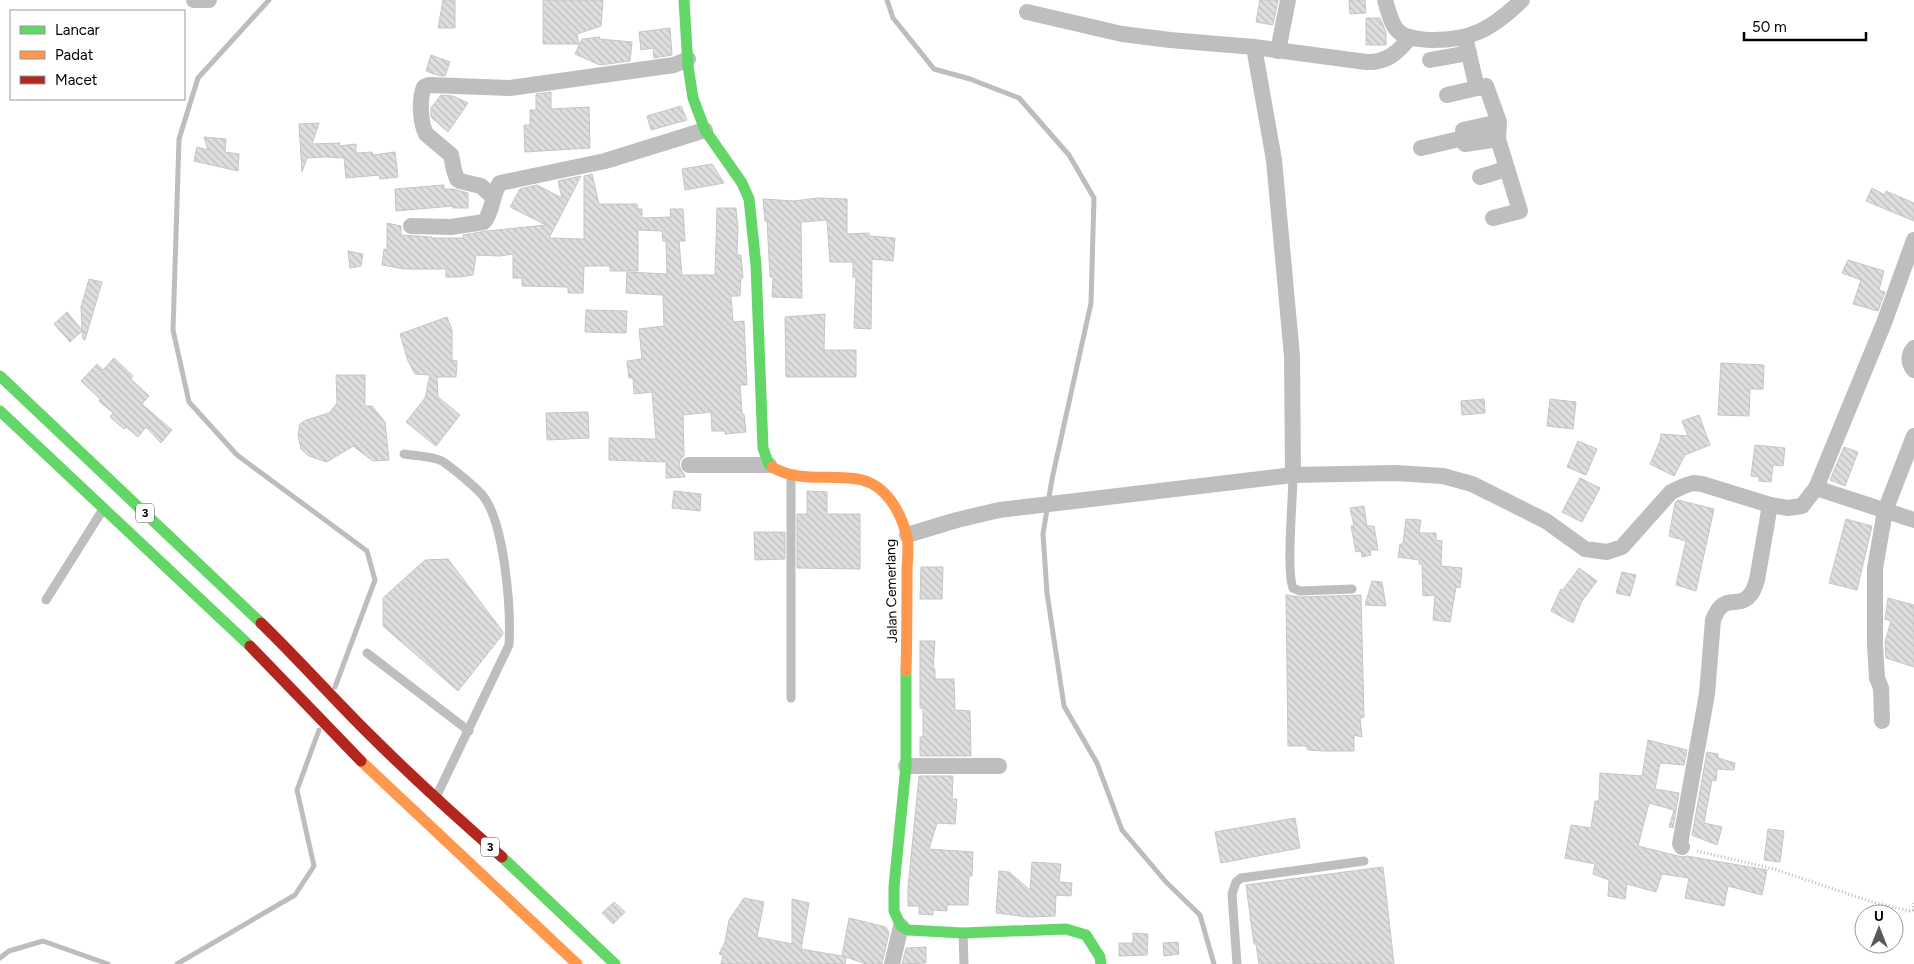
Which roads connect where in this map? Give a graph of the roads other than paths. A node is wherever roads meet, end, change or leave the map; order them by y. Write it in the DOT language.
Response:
graph roads {
  1 [pos="194,0"];
  2 [pos="209,0"];
  3 [pos="684,0"];
  4 [pos="1288,0"];
  5 [pos="1385,0"];
  6 [pos="1522,0"];
  7 [pos="1027,12"];
  8 [pos="1410,37"];
  9 [pos="1465,37"];
  10 [pos="1254,47"];
  11 [pos="1278,50"];
  12 [pos="1469,53"];
  13 [pos="688,59"];
  14 [pos="1430,60"];
  15 [pos="1477,88"];
  16 [pos="1448,95"];
  17 [pos="1499,122"];
  18 [pos="705,130"];
  19 [pos="1464,138"];
  20 [pos="1498,139"];
  21 [pos="1421,148"];
  22 [pos="1506,169"];
  23 [pos="1480,177"];
  24 [pos="493,197"];
  25 [pos="1493,218"];
  26 [pos="411,226"];
  27 [pos="1914,240"];
  28 [pos="1914,348"];
  29 [pos="1914,370"];
  30 [pos="0,376"];
  31 [pos="0,411"];
  32 [pos="1914,436"];
  33 [pos="404,454"];
  34 [pos="690,465"];
  35 [pos="769,465"];
  36 [pos="1294,475"];
  37 [pos="791,476"];
  38 [pos="1816,488"];
  39 [pos="1770,505"];
  40 [pos="103,508"];
  41 [pos="1885,511"];
  42 [pos="1914,520"];
  43 [pos="907,535"];
  44 [pos="1352,589"];
  45 [pos="46,600"];
  46 [pos="367,653"];
  47 [pos="792,698"];
  48 [pos="1882,721"];
  49 [pos="468,731"];
  50 [pos="906,766"];
  51 [pos="999,766"];
  52 [pos="435,797"];
  53 [pos="1682,847"];
  54 [pos="1364,861"];
  55 [pos="901,926"];
  56 [pos="963,933"];
  57 [pos="577,964"];
  58 [pos="615,964"];
  59 [pos="892,964"];
  60 [pos="964,964"];
  61 [pos="1101,964"];
  62 [pos="1237,964"];
  1 -- 2 [label="street"];
  3 -- 13 [label="main road"];
  4 -- 11 [label="street"];
  5 -- 8 [label="street"];
  6 -- 9 [label="street"];
  7 -- 10 [label="street"];
  8 -- 9 [label="street"];
  8 -- 11 [label="street"];
  9 -- 12 [label="street"];
  10 -- 11 [label="street"];
  10 -- 36 [label="street"];
  12 -- 14 [label="street"];
  12 -- 15 [label="street"];
  13 -- 18 [label="main road"];
  13 -- 24 [label="street"];
  15 -- 16 [label="street"];
  15 -- 17 [label="street"];
  17 -- 19 [label="street"];
  17 -- 20 [label="street"];
  18 -- 24 [label="street"];
  18 -- 35 [label="main road"];
  19 -- 20 [label="street"];
  19 -- 21 [label="street"];
  20 -- 22 [label="street"];
  22 -- 23 [label="street"];
  22 -- 25 [label="street"];
  24 -- 26 [label="street"];
  27 -- 38 [label="street"];
  28 -- 29 [label="street"];
  30 -- 52 [label="main road, 3"];
  31 -- 40 [label="main road, 3"];
  32 -- 41 [label="street"];
  33 -- 49 [label="lane"];
  34 -- 35 [label="street"];
  35 -- 37 [label="main road, Jalan Cemerlang"];
  36 -- 39 [label="street"];
  36 -- 43 [label="street"];
  36 -- 44 [label="lane"];
  37 -- 43 [label="main road, Jalan Cemerlang"];
  37 -- 47 [label="lane"];
  38 -- 39 [label="street"];
  38 -- 41 [label="street"];
  39 -- 53 [label="street"];
  40 -- 45 [label="lane"];
  40 -- 57 [label="main road, 3"];
  41 -- 42 [label="street"];
  41 -- 48 [label="street"];
  43 -- 50 [label="main road, Jalan Cemerlang"];
  46 -- 49 [label="lane"];
  49 -- 52 [label="lane"];
  50 -- 51 [label="street"];
  50 -- 55 [label="main road, Jalan Cemerlang"];
  52 -- 58 [label="main road, 3"];
  54 -- 62 [label="lane"];
  55 -- 56 [label="main road"];
  55 -- 59 [label="street"];
  56 -- 60 [label="lane"];
  56 -- 61 [label="main road"];
}
